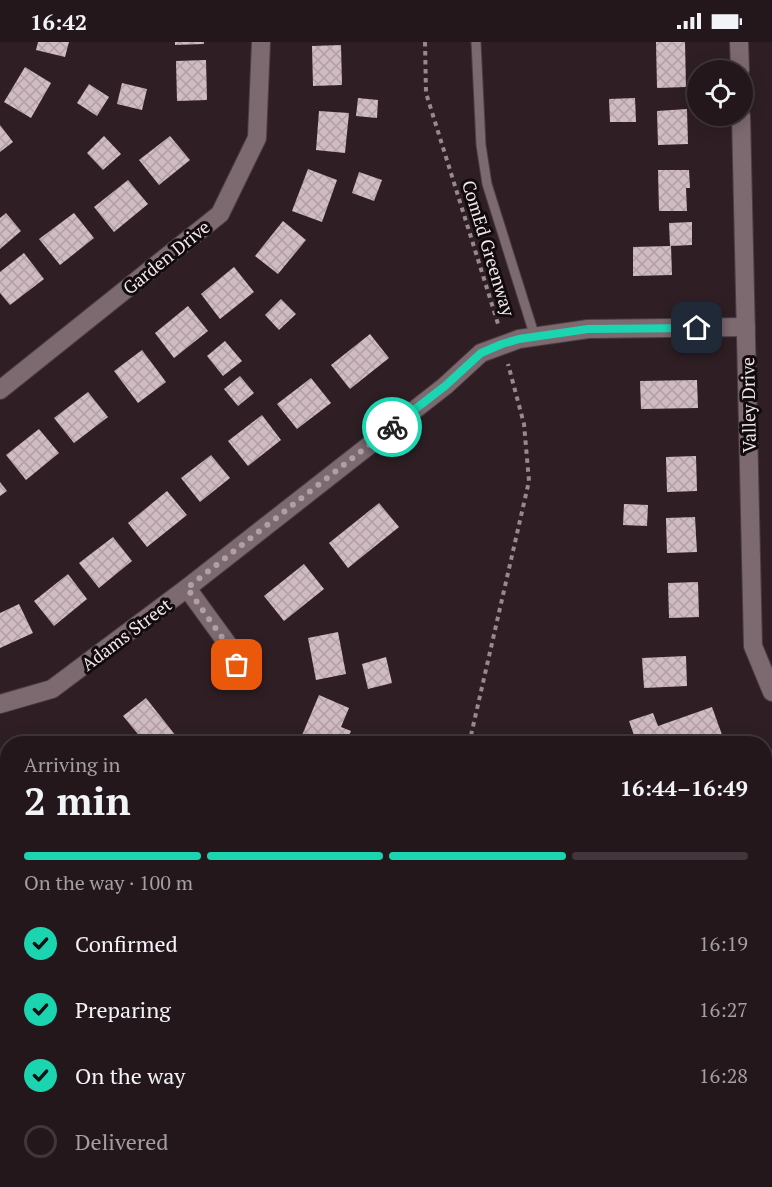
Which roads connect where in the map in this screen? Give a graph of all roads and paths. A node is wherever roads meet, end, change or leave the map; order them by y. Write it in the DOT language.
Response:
graph roads {
  1 [pos="261,42"];
  2 [pos="425,42"];
  3 [pos="476,42"];
  4 [pos="739,42"];
  5 [pos="740,60"];
  6 [pos="741,126"];
  7 [pos="747,327"];
  8 [pos="535,337"];
  9 [pos="502,344"];
  10 [pos="0,390"];
  11 [pos="187,588"];
  12 [pos="242,680"];
  13 [pos="772,692"];
  14 [pos="0,704"];
  15 [pos="471,736"];
  1 -- 10 [label="street, Garden Drive"];
  2 -- 9 [label="path, ComEd Greenway"];
  3 -- 8 [label="lane"];
  4 -- 5 [label="street"];
  6 -- 7 [label="street, Valley Drive"];
  7 -- 8 [label="street, Adams Street"];
  7 -- 13 [label="street, Valley Drive"];
  8 -- 9 [label="street, Adams Street"];
  9 -- 11 [label="street, Adams Street"];
  9 -- 15 [label="path, ComEd Greenway"];
  11 -- 12 [label="street"];
  11 -- 14 [label="street, Adams Street"];
}
